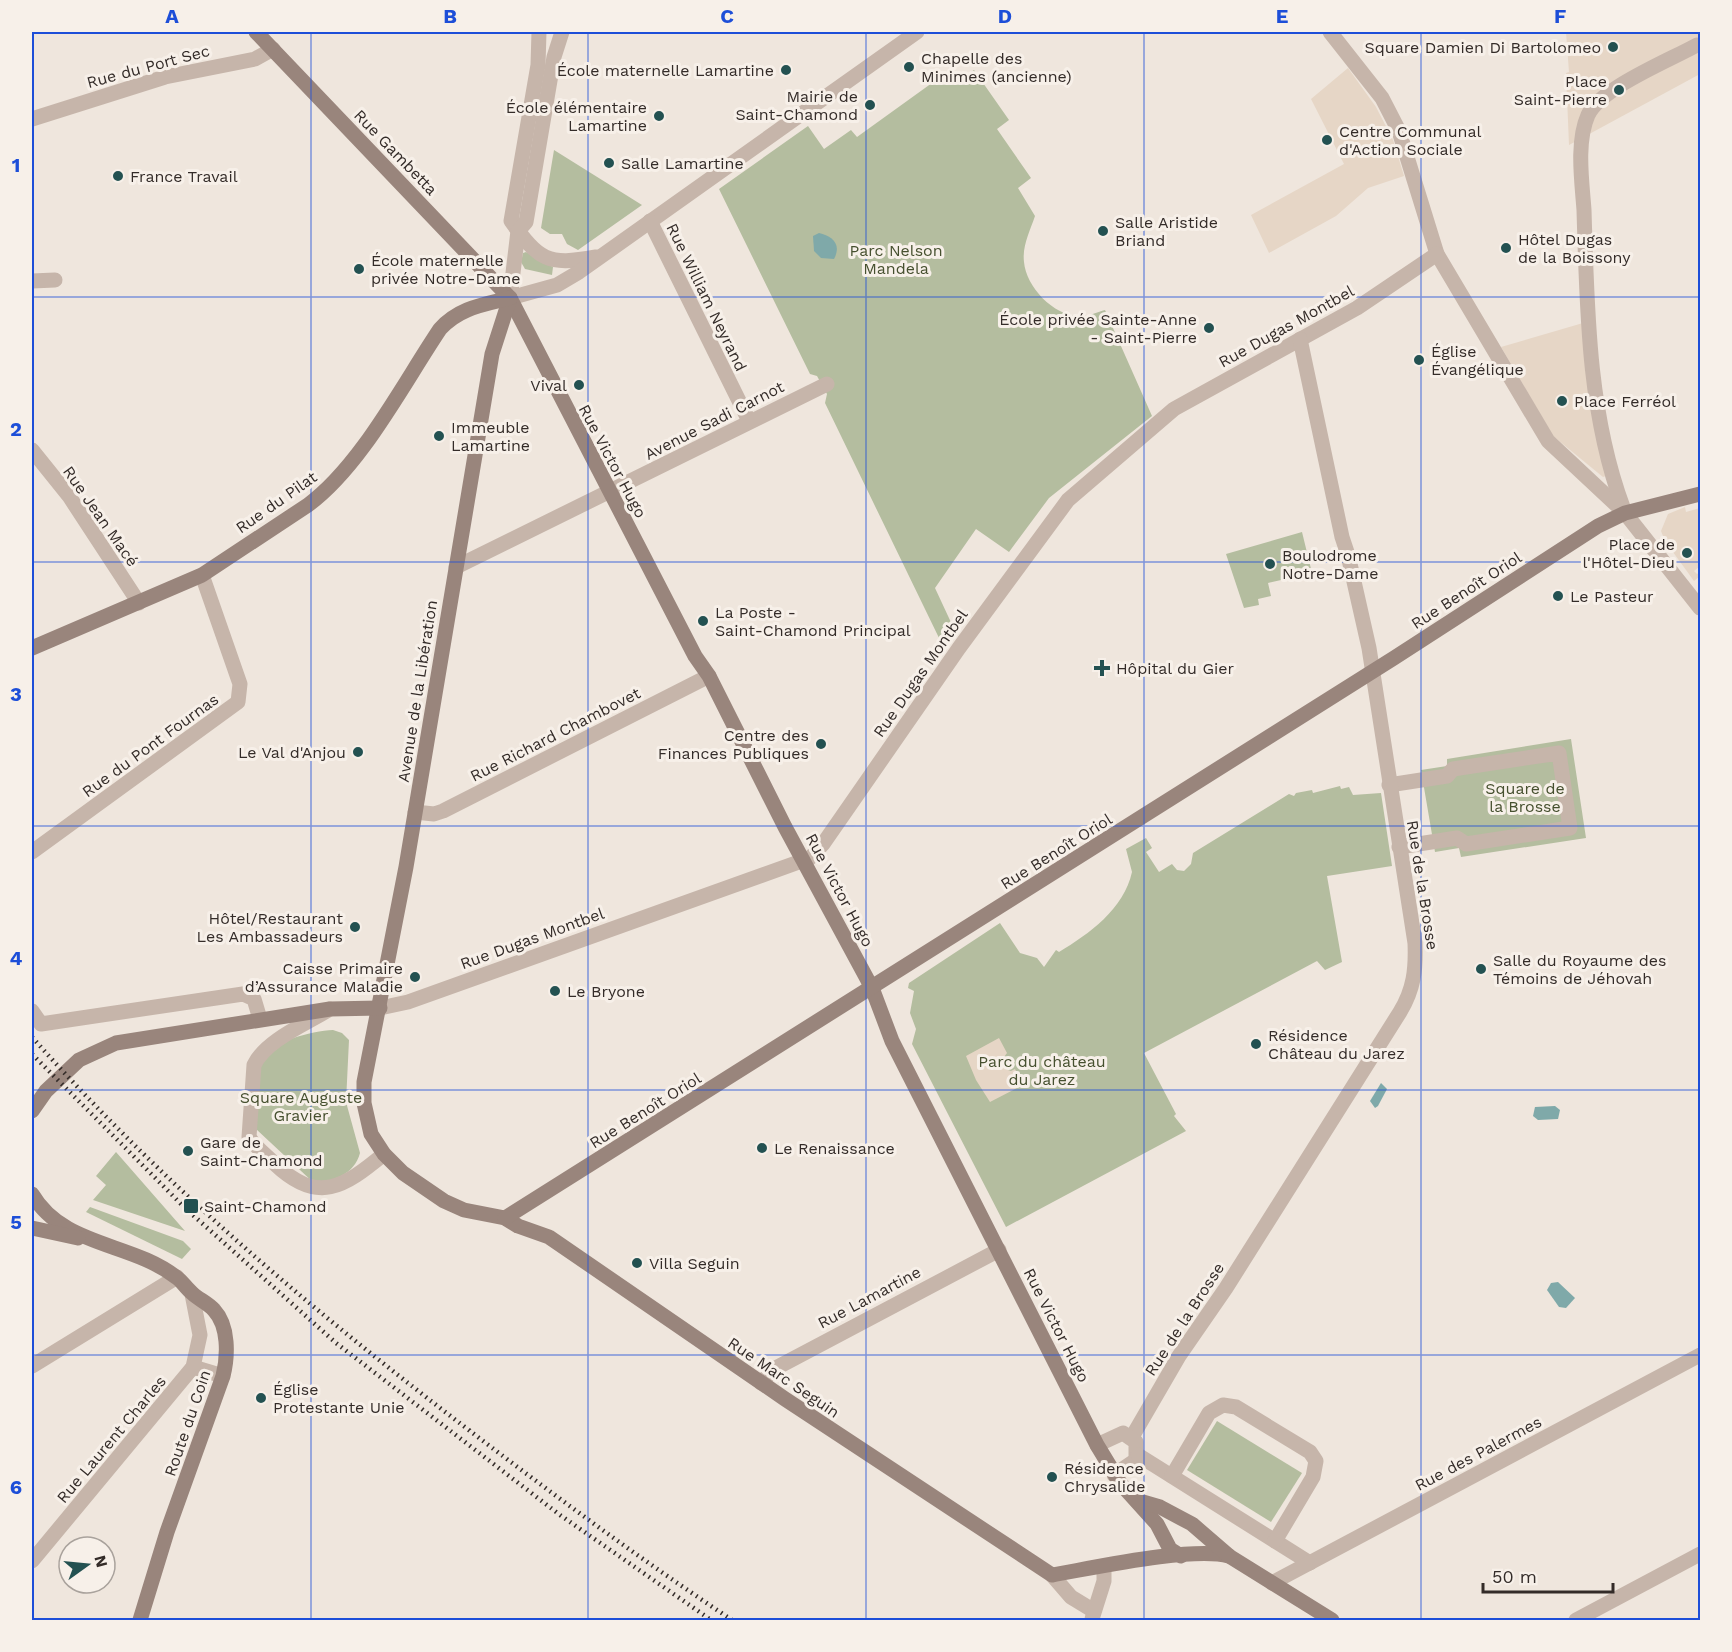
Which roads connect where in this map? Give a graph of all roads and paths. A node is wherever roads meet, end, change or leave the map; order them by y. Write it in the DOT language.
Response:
graph roads {
  1 [pos="256,32"];
  2 [pos="539,32"];
  3 [pos="562,32"];
  4 [pos="916,32"];
  5 [pos="1330,32"];
  6 [pos="1687,32"];
  7 [pos="1699,47"];
  8 [pos="273,49"];
  9 [pos="32,119"];
  10 [pos="650,221"];
  11 [pos="518,231"];
  12 [pos="1437,254"];
  13 [pos="598,257"];
  14 [pos="55,280"];
  15 [pos="32,281"];
  16 [pos="510,298"];
  17 [pos="1300,339"];
  18 [pos="827,384"];
  19 [pos="749,421"];
  20 [pos="32,450"];
  21 [pos="609,493"];
  22 [pos="1701,494"];
  23 [pos="1625,513"];
  24 [pos="456,567"];
  25 [pos="202,575"];
  26 [pos="139,603"];
  27 [pos="1701,608"];
  28 [pos="32,648"];
  29 [pos="1372,672"];
  30 [pos="709,676"];
  31 [pos="1389,785"];
  32 [pos="415,812"];
  33 [pos="1399,847"];
  34 [pos="32,852"];
  35 [pos="805,860"];
  36 [pos="872,988"];
  37 [pos="380,1008"];
  38 [pos="330,1009"];
  39 [pos="32,1011"];
  40 [pos="259,1012"];
  41 [pos="32,1111"];
  42 [pos="384,1154"];
  43 [pos="32,1194"];
  44 [pos="505,1218"];
  45 [pos="32,1228"];
  46 [pos="93,1240"];
  47 [pos="999,1250"];
  48 [pos="177,1277"];
  49 [pos="192,1294"];
  50 [pos="1701,1355"];
  51 [pos="32,1366"];
  52 [pos="193,1367"];
  53 [pos="223,1376"];
  54 [pos="761,1383"];
  55 [pos="1132,1437"];
  56 [pos="1098,1445"];
  57 [pos="1138,1455"];
  58 [pos="1114,1475"];
  59 [pos="1172,1476"];
  60 [pos="1136,1500"];
  61 [pos="1192,1524"];
  62 [pos="1275,1541"];
  63 [pos="1701,1554"];
  64 [pos="1183,1556"];
  65 [pos="1229,1556"];
  66 [pos="32,1561"];
  67 [pos="1310,1563"];
  68 [pos="1104,1566"];
  69 [pos="1052,1575"];
  70 [pos="1272,1583"];
  71 [pos="1093,1616"];
  72 [pos="140,1620"];
  73 [pos="1332,1620"];
  74 [pos="1576,1620"];
  1 -- 8 [label="main road, Rue Gambetta"];
  2 -- 11 [label="street, Avenue de la Libération"];
  3 -- 11 [label="street, Avenue de la Libération"];
  4 -- 10 [label="street"];
  5 -- 12 [label="street"];
  6 -- 7 [label="street"];
  7 -- 23 [label="street"];
  8 -- 9 [label="street, Rue du Port Sec"];
  8 -- 16 [label="main road, Rue Gambetta"];
  10 -- 13 [label="street"];
  10 -- 19 [label="street, Rue William Neyrand"];
  11 -- 13 [label="street"];
  11 -- 16 [label="street, Avenue de la Libération"];
  12 -- 17 [label="street, Rue Dugas Montbel"];
  12 -- 23 [label="street"];
  13 -- 16 [label="street"];
  14 -- 15 [label="street"];
  16 -- 21 [label="main road, Rue Victor Hugo"];
  16 -- 24 [label="main road, Avenue de la Libération"];
  16 -- 25 [label="main road, Rue du Pilat"];
  17 -- 29 [label="street, Rue de la Brosse"];
  17 -- 35 [label="street, Rue Dugas Montbel"];
  18 -- 19 [label="street, Avenue Sadi Carnot"];
  19 -- 21 [label="street, Avenue Sadi Carnot"];
  20 -- 26 [label="street, Rue Jean Macé"];
  21 -- 24 [label="street, Avenue Sadi Carnot"];
  21 -- 30 [label="main road, Rue Victor Hugo"];
  22 -- 23 [label="main road, Rue Benoît Oriol"];
  23 -- 27 [label="street"];
  23 -- 29 [label="main road, Rue Benoît Oriol"];
  24 -- 32 [label="main road, Avenue de la Libération"];
  25 -- 26 [label="main road, Rue du Pilat"];
  25 -- 34 [label="street, Rue du Pont Fournas"];
  26 -- 28 [label="main road, Rue du Pilat"];
  29 -- 31 [label="street, Rue de la Brosse"];
  29 -- 36 [label="main road, Rue Benoît Oriol"];
  30 -- 32 [label="street, Rue Richard Chambovet"];
  30 -- 35 [label="main road, Rue Victor Hugo"];
  31 -- 33 [label="street, Rue de la Brosse"];
  31 -- 33 [label="street"];
  32 -- 37 [label="main road, Avenue de la Libération"];
  33 -- 55 [label="street, Rue de la Brosse"];
  35 -- 36 [label="main road, Rue Victor Hugo"];
  35 -- 37 [label="street, Rue Dugas Montbel"];
  36 -- 44 [label="main road, Rue Benoît Oriol"];
  36 -- 47 [label="main road, Rue Victor Hugo"];
  37 -- 38 [label="main road"];
  37 -- 42 [label="main road, Avenue de la Libération"];
  38 -- 40 [label="main road"];
  38 -- 42 [label="street"];
  39 -- 40 [label="street"];
  40 -- 41 [label="main road"];
  42 -- 44 [label="main road, Rue Marc Seguin"];
  43 -- 46 [label="main road, Route du Coin"];
  44 -- 54 [label="main road, Rue Marc Seguin"];
  45 -- 46 [label="main road"];
  46 -- 48 [label="main road, Route du Coin"];
  47 -- 54 [label="street, Rue Lamartine"];
  47 -- 56 [label="main road, Rue Victor Hugo"];
  48 -- 49 [label="main road, Route du Coin"];
  48 -- 51 [label="street"];
  49 -- 52 [label="street, Rue Laurent Charles"];
  49 -- 53 [label="main road, Route du Coin"];
  50 -- 67 [label="street, Rue des Palermes"];
  52 -- 53 [label="street"];
  52 -- 66 [label="street, Rue Laurent Charles"];
  53 -- 72 [label="main road, Route du Coin"];
  54 -- 69 [label="main road, Rue Marc Seguin"];
  55 -- 56 [label="street"];
  55 -- 57 [label="street"];
  56 -- 58 [label="main road, Rue Victor Hugo"];
  57 -- 58 [label="street"];
  57 -- 59 [label="street"];
  58 -- 60 [label="main road, Rue Victor Hugo"];
  59 -- 62 [label="street"];
  59 -- 62 [label="street"];
  60 -- 61 [label="main road"];
  60 -- 64 [label="main road, Rue Victor Hugo"];
  61 -- 64 [label="main road"];
  61 -- 65 [label="main road"];
  62 -- 67 [label="street"];
  63 -- 74 [label="street"];
  64 -- 65 [label="main road"];
  64 -- 68 [label="main road"];
  65 -- 70 [label="main road"];
  67 -- 70 [label="street, Rue des Palermes"];
  68 -- 69 [label="main road"];
  68 -- 71 [label="street"];
  69 -- 71 [label="street"];
  70 -- 73 [label="main road"];
}
